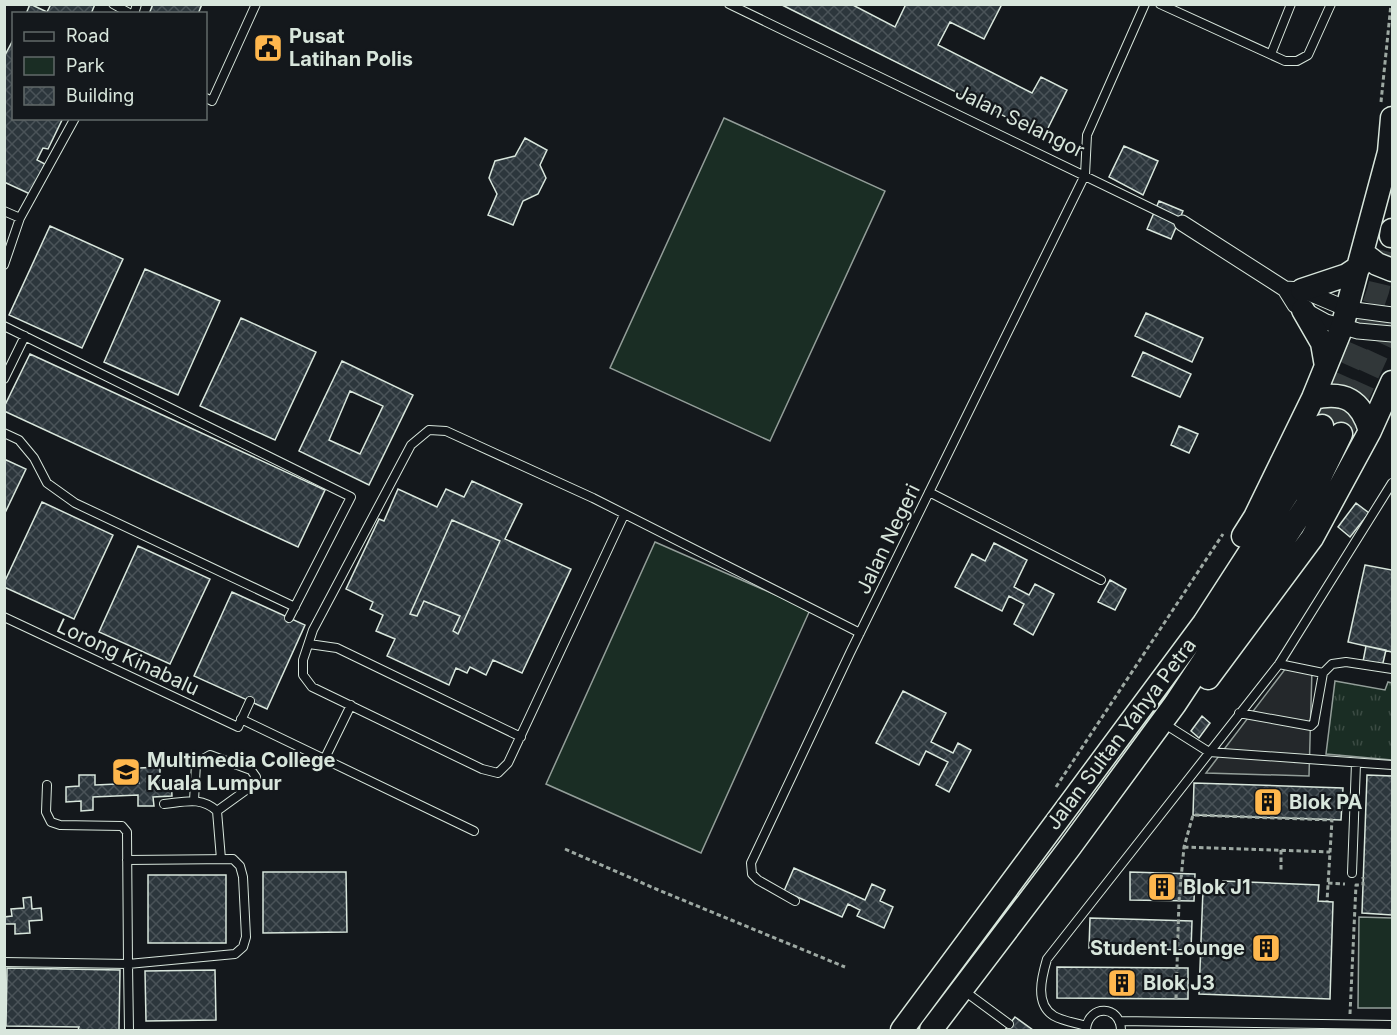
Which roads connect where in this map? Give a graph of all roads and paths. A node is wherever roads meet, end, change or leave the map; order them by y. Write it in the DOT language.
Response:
graph roads {
  1 [pos="112,4"];
  2 [pos="256,4"];
  3 [pos="729,4"];
  4 [pos="1145,4"];
  5 [pos="1160,4"];
  6 [pos="1291,4"];
  7 [pos="1331,4"];
  8 [pos="1391,4"];
  9 [pos="128,12"];
  10 [pos="1271,54"];
  11 [pos="207,98"];
  12 [pos="1387,111"];
  13 [pos="74,120"];
  14 [pos="1085,175"];
  15 [pos="4,211"];
  16 [pos="20,218"];
  17 [pos="1182,223"];
  18 [pos="1361,260"];
  19 [pos="4,265"];
  20 [pos="1392,270"];
  21 [pos="1297,296"];
  22 [pos="1392,315"];
  23 [pos="1344,318"];
  24 [pos="4,326"];
  25 [pos="1392,334"];
  26 [pos="25,336"];
  27 [pos="1326,366"];
  28 [pos="4,380"];
  29 [pos="1392,387"];
  30 [pos="1313,398"];
  31 [pos="1370,431"];
  32 [pos="4,433"];
  33 [pos="1392,483"];
  34 [pos="929,492"];
  35 [pos="624,515"];
  36 [pos="1223,533"];
  37 [pos="1101,580"];
  38 [pos="295,607"];
  39 [pos="4,617"];
  40 [pos="290,618"];
  41 [pos="860,633"];
  42 [pos="309,644"];
  43 [pos="1279,664"];
  44 [pos="1392,669"];
  45 [pos="1323,673"];
  46 [pos="249,701"];
  47 [pos="351,705"];
  48 [pos="1239,713"];
  49 [pos="239,723"];
  50 [pos="1172,728"];
  51 [pos="521,737"];
  52 [pos="1112,745"];
  53 [pos="1209,752"];
  54 [pos="325,758"];
  55 [pos="1356,763"];
  56 [pos="1392,765"];
  57 [pos="1125,770"];
  58 [pos="46,785"];
  59 [pos="1053,790"];
  60 [pos="194,801"];
  61 [pos="164,804"];
  62 [pos="217,811"];
  63 [pos="474,831"];
  64 [pos="1184,847"];
  65 [pos="565,849"];
  66 [pos="1281,850"];
  67 [pos="1330,852"];
  68 [pos="221,859"];
  69 [pos="127,860"];
  70 [pos="1281,870"];
  71 [pos="1352,873"];
  72 [pos="1328,883"];
  73 [pos="1356,885"];
  74 [pos="795,901"];
  75 [pos="1327,902"];
  76 [pos="4,962"];
  77 [pos="129,964"];
  78 [pos="846,967"];
  79 [pos="961,989"];
  80 [pos="1176,999"];
  81 [pos="1119,1021"];
  82 [pos="1009,1024"];
  83 [pos="1392,1025"];
  84 [pos="937,1026"];
  85 [pos="1333,1027"];
  86 [pos="1086,1028"];
  87 [pos="129,1030"];
  88 [pos="902,1030"];
  89 [pos="1121,1030"];
  1 -- 9 [label="lane"];
  2 -- 11 [label="lane"];
  3 -- 14 [label="lane, Jalan Selangor"];
  4 -- 14 [label="lane"];
  5 -- 10 [label="lane"];
  6 -- 10 [label="lane"];
  7 -- 10 [label="lane"];
  8 -- 12 [label="path"];
  12 -- 18 [label="main road"];
  13 -- 16 [label="lane"];
  14 -- 17 [label="lane, Jalan Selangor"];
  14 -- 34 [label="lane, Jalan Negeri"];
  15 -- 16 [label="lane"];
  16 -- 19 [label="lane"];
  17 -- 21 [label="street, Jalan Selangor"];
  18 -- 20 [label="main road"];
  18 -- 21 [label="main road"];
  18 -- 23 [label="main road"];
  21 -- 23 [label="street, Jalan Selangor"];
  21 -- 27 [label="main road"];
  22 -- 23 [label="street"];
  23 -- 25 [label="street"];
  23 -- 27 [label="main road"];
  24 -- 26 [label="lane"];
  26 -- 28 [label="lane"];
  26 -- 38 [label="lane"];
  27 -- 30 [label="main road"];
  29 -- 31 [label="main road"];
  30 -- 31 [label="main road"];
  30 -- 52 [label="main road"];
  31 -- 50 [label="main road"];
  32 -- 38 [label="lane"];
  33 -- 43 [label="lane"];
  34 -- 37 [label="lane"];
  34 -- 41 [label="lane, Jalan Negeri"];
  35 -- 41 [label="lane"];
  35 -- 42 [label="lane"];
  35 -- 51 [label="lane"];
  36 -- 59 [label="path"];
  38 -- 40 [label="lane"];
  39 -- 49 [label="lane, Lorong Kinabalu"];
  41 -- 74 [label="lane, Jalan Negeri"];
  42 -- 47 [label="lane"];
  42 -- 51 [label="lane"];
  43 -- 45 [label="lane"];
  43 -- 48 [label="lane"];
  44 -- 45 [label="lane"];
  45 -- 48 [label="lane"];
  46 -- 49 [label="lane"];
  47 -- 51 [label="lane"];
  47 -- 54 [label="lane"];
  48 -- 53 [label="lane"];
  49 -- 54 [label="lane, Lorong Kinabalu"];
  50 -- 53 [label="lane"];
  50 -- 57 [label="main road"];
  52 -- 57 [label="main road, Jalan Sultan Yahya Petra"];
  52 -- 88 [label="main road, Jalan Sultan Yahya Petra"];
  53 -- 55 [label="lane"];
  53 -- 86 [label="lane"];
  54 -- 63 [label="lane, Lorong Kinabalu"];
  55 -- 56 [label="lane"];
  55 -- 71 [label="lane"];
  57 -- 79 [label="main road, Jalan Sultan Yahya Petra"];
  58 -- 69 [label="lane"];
  60 -- 61 [label="lane"];
  60 -- 62 [label="lane"];
  60 -- 62 [label="lane"];
  62 -- 68 [label="lane"];
  64 -- 66 [label="path"];
  64 -- 67 [label="path"];
  64 -- 80 [label="path"];
  65 -- 78 [label="path"];
  66 -- 67 [label="path"];
  66 -- 70 [label="path"];
  67 -- 72 [label="path"];
  68 -- 69 [label="lane"];
  68 -- 77 [label="lane"];
  69 -- 77 [label="lane"];
  72 -- 73 [label="path"];
  72 -- 75 [label="path"];
  76 -- 77 [label="lane"];
  77 -- 87 [label="lane"];
  79 -- 82 [label="lane"];
  79 -- 84 [label="main road, Jalan Sultan Yahya Petra"];
  81 -- 85 [label="lane"];
  81 -- 86 [label="lane"];
  81 -- 89 [label="lane"];
  83 -- 85 [label="lane"];
}
